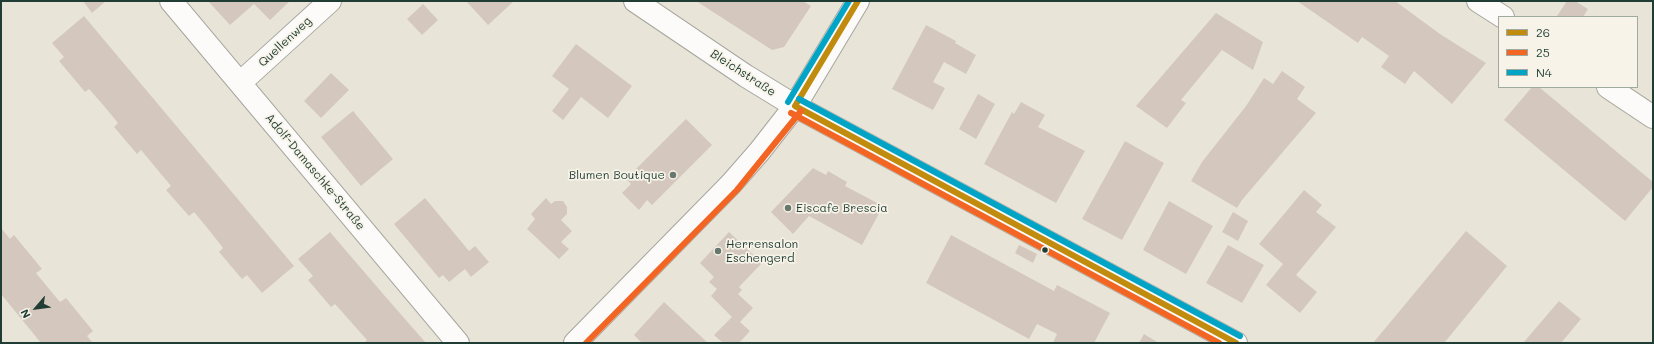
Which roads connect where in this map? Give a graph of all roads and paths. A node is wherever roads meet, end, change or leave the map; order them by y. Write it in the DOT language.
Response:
graph roads {
  1 [pos="171,1"];
  2 [pos="330,1"];
  3 [pos="635,1"];
  4 [pos="858,1"];
  5 [pos="1478,1"];
  6 [pos="1501,16"];
  7 [pos="240,84"];
  8 [pos="1610,88"];
  9 [pos="795,106"];
  10 [pos="1653,117"];
  11 [pos="458,343"];
  12 [pos="575,343"];
  13 [pos="1236,343"];
  1 -- 7 [label="street, Adolf-Damaschke-Straße"];
  2 -- 7 [label="street, Quellenweg"];
  3 -- 9 [label="street, Bleichstraße"];
  4 -- 9 [label="street"];
  5 -- 6 [label="street"];
  7 -- 11 [label="street, Adolf-Damaschke-Straße"];
  8 -- 10 [label="street"];
  9 -- 12 [label="street"];
  9 -- 13 [label="street, Bleichstraße"];
}
